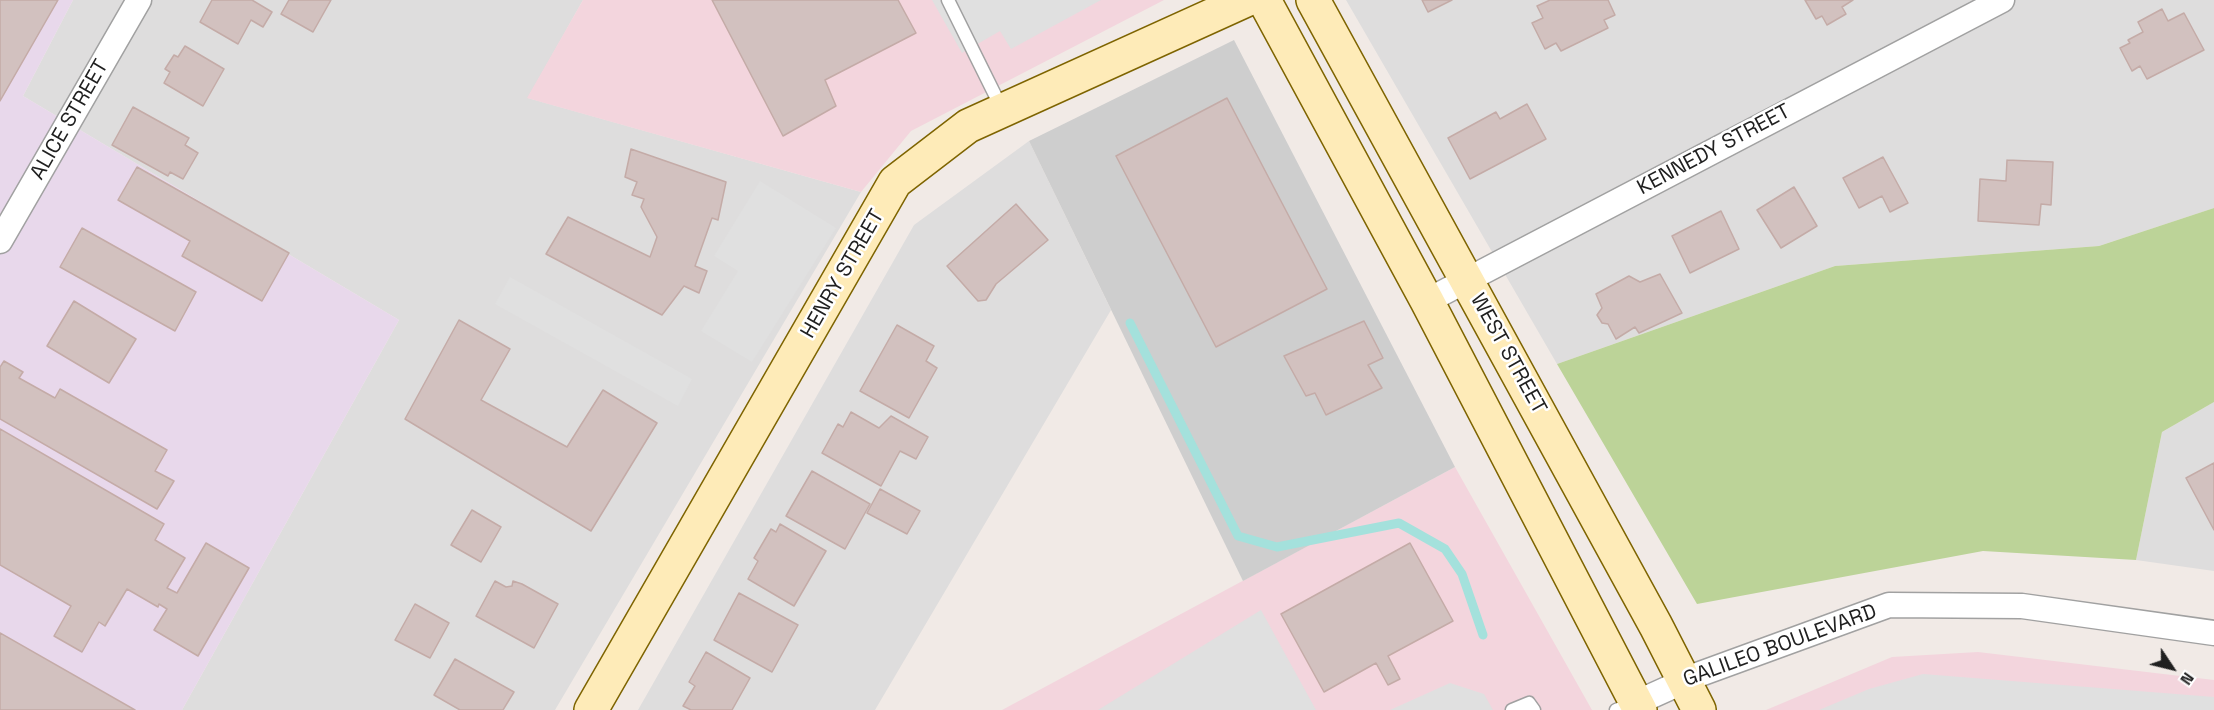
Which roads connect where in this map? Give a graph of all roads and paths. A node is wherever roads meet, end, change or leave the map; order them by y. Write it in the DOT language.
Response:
graph roads {
  1 [pos="139,0"];
  2 [pos="948,0"];
  3 [pos="1246,0"];
  4 [pos="1264,0"];
  5 [pos="1313,0"];
  6 [pos="2002,0"];
  7 [pos="1002,110"];
  8 [pos="0,241"];
  9 [pos="1467,279"];
  10 [pos="1427,301"];
  11 [pos="2214,633"];
  12 [pos="1684,681"];
  13 [pos="1631,708"];
  14 [pos="591,710"];
  15 [pos="1512,710"];
  16 [pos="1534,710"];
  17 [pos="1699,710"];
  1 -- 8 [label="street, ALICE STREET"];
  2 -- 7 [label="lane"];
  3 -- 7 [label="main road, HENRY STREET"];
  4 -- 10 [label="main road"];
  5 -- 9 [label="main road, WEST STREET"];
  6 -- 9 [label="street, KENNEDY STREET"];
  7 -- 14 [label="main road, HENRY STREET"];
  9 -- 10 [label="street, KENNEDY STREET"];
  9 -- 12 [label="main road, WEST STREET"];
  10 -- 13 [label="main road"];
  11 -- 12 [label="street, GALILEO BOULEVARD"];
  12 -- 13 [label="street, GALILEO BOULEVARD"];
  12 -- 17 [label="main road, WEST STREET"];
  15 -- 16 [label="lane"];
}
